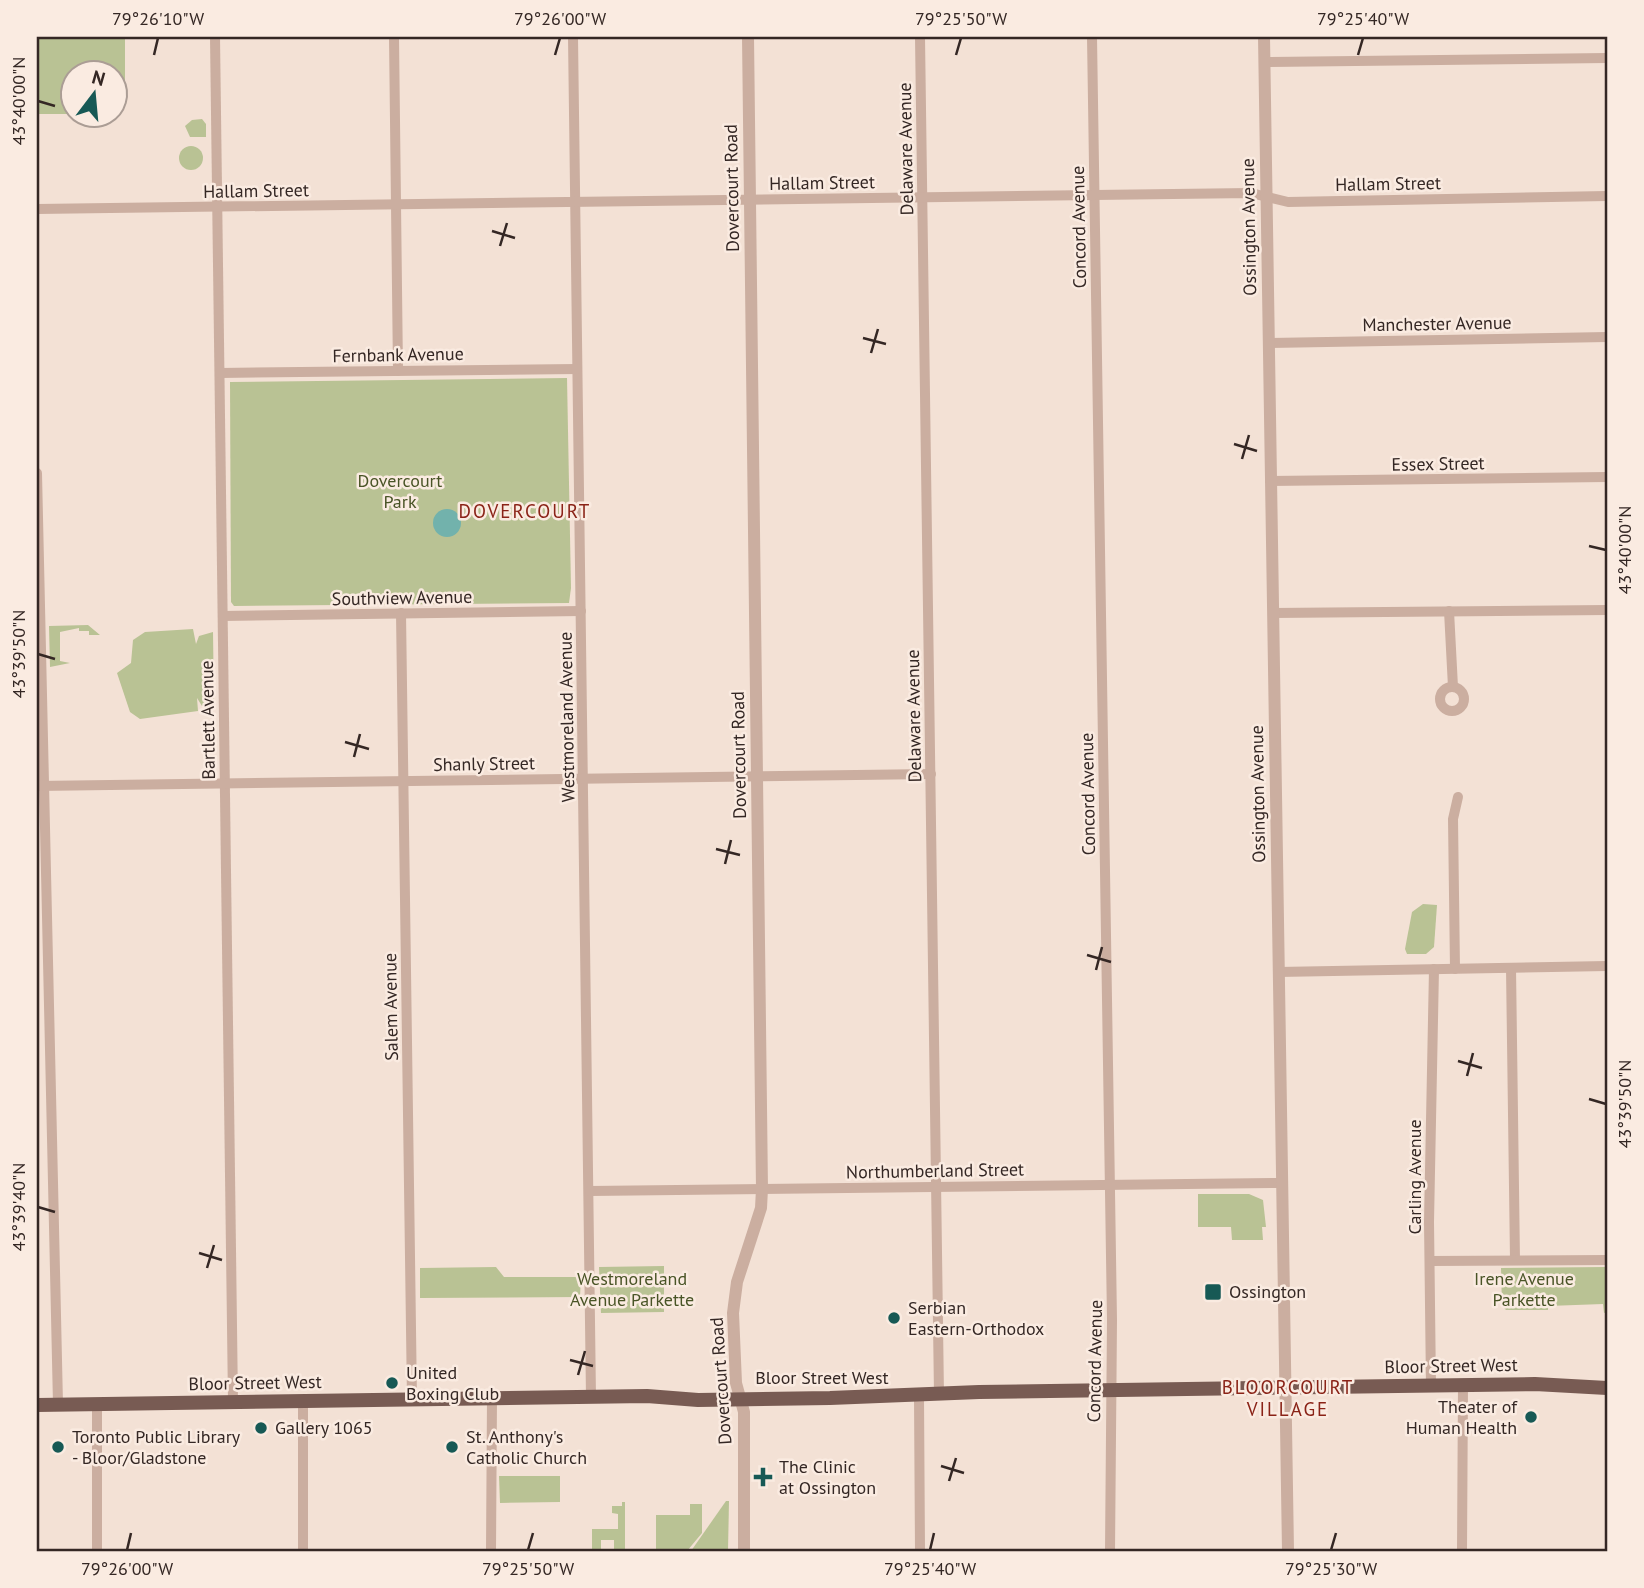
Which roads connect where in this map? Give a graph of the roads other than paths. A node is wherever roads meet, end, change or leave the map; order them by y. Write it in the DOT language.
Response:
graph roads {
  1 [pos="215,37"];
  2 [pos="394,37"];
  3 [pos="573,37"];
  4 [pos="748,37"];
  5 [pos="920,37"];
  6 [pos="1092,37"];
  7 [pos="1264,37"];
  8 [pos="1607,58"];
  9 [pos="1264,62"];
  10 [pos="1094,195"];
  11 [pos="1265,195"];
  12 [pos="1607,196"];
  13 [pos="923,197"];
  14 [pos="750,200"];
  15 [pos="576,202"];
  16 [pos="396,205"];
  17 [pos="217,207"];
  18 [pos="37,208"];
  19 [pos="1607,337"];
  20 [pos="1268,343"];
  21 [pos="577,369"];
  22 [pos="398,371"];
  23 [pos="220,373"];
  24 [pos="37,473"];
  25 [pos="1607,477"];
  26 [pos="1270,481"];
  27 [pos="1607,610"];
  28 [pos="581,611"];
  29 [pos="1449,611"];
  30 [pos="401,613"];
  31 [pos="1273,613"];
  32 [pos="223,616"];
  33 [pos="1453,687"];
  34 [pos="931,774"];
  35 [pos="757,776"];
  36 [pos="583,779"];
  37 [pos="404,781"];
  38 [pos="225,783"];
  39 [pos="40,786"];
  40 [pos="1458,797"];
  41 [pos="1607,966"];
  42 [pos="1511,968"];
  43 [pos="1434,969"];
  44 [pos="1455,969"];
  45 [pos="1278,972"];
  46 [pos="1280,1183"];
  47 [pos="1110,1185"];
  48 [pos="937,1188"];
  49 [pos="762,1189"];
  50 [pos="590,1191"];
  51 [pos="1515,1260"];
  52 [pos="1607,1260"];
  53 [pos="1430,1261"];
  54 [pos="1463,1385"];
  55 [pos="1431,1386"];
  56 [pos="1607,1388"];
  57 [pos="1111,1390"];
  58 [pos="1286,1390"];
  59 [pos="939,1395"];
  60 [pos="591,1397"];
  61 [pos="919,1397"];
  62 [pos="492,1398"];
  63 [pos="740,1398"];
  64 [pos="412,1400"];
  65 [pos="303,1401"];
  66 [pos="233,1402"];
  67 [pos="58,1404"];
  68 [pos="97,1404"];
  69 [pos="37,1405"];
  70 [pos="97,1551"];
  71 [pos="303,1551"];
  72 [pos="491,1551"];
  73 [pos="744,1551"];
  74 [pos="920,1551"];
  75 [pos="1110,1551"];
  76 [pos="1288,1551"];
  77 [pos="1462,1551"];
  1 -- 17 [label="street, Bartlett Avenue"];
  2 -- 16 [label="street"];
  3 -- 15 [label="street, Westmoreland Avenue"];
  4 -- 14 [label="street, Dovercourt Road"];
  5 -- 13 [label="street, Delaware Avenue"];
  6 -- 10 [label="street, Concord Avenue"];
  7 -- 9 [label="street, Ossington Avenue"];
  8 -- 9 [label="street"];
  9 -- 11 [label="street, Ossington Avenue"];
  10 -- 11 [label="street, Hallam Street"];
  10 -- 13 [label="street, Hallam Street"];
  10 -- 47 [label="street, Concord Avenue"];
  11 -- 12 [label="street, Hallam Street"];
  11 -- 20 [label="street, Ossington Avenue"];
  13 -- 14 [label="street, Hallam Street"];
  13 -- 34 [label="street, Delaware Avenue"];
  14 -- 15 [label="street, Hallam Street"];
  14 -- 35 [label="street, Dovercourt Road"];
  15 -- 16 [label="street, Hallam Street"];
  15 -- 21 [label="street, Westmoreland Avenue"];
  16 -- 17 [label="street, Hallam Street"];
  16 -- 22 [label="street"];
  17 -- 18 [label="street, Hallam Street"];
  17 -- 23 [label="street, Bartlett Avenue"];
  19 -- 20 [label="street, Manchester Avenue"];
  20 -- 26 [label="street, Ossington Avenue"];
  21 -- 22 [label="street, Fernbank Avenue"];
  21 -- 28 [label="street, Westmoreland Avenue"];
  22 -- 23 [label="street, Fernbank Avenue"];
  23 -- 32 [label="street, Bartlett Avenue"];
  24 -- 39 [label="street"];
  25 -- 26 [label="street, Essex Street"];
  26 -- 31 [label="street, Ossington Avenue"];
  27 -- 29 [label="street"];
  28 -- 30 [label="street, Southview Avenue"];
  28 -- 36 [label="street, Westmoreland Avenue"];
  29 -- 31 [label="street"];
  29 -- 33 [label="street"];
  30 -- 32 [label="street, Southview Avenue"];
  30 -- 37 [label="street, Salem Avenue"];
  31 -- 45 [label="street, Ossington Avenue"];
  32 -- 38 [label="street, Bartlett Avenue"];
  34 -- 35 [label="street, Shanly Street"];
  34 -- 48 [label="street, Delaware Avenue"];
  35 -- 36 [label="street, Shanly Street"];
  35 -- 49 [label="street, Dovercourt Road"];
  36 -- 37 [label="street, Shanly Street"];
  36 -- 50 [label="street, Westmoreland Avenue"];
  37 -- 38 [label="street, Shanly Street"];
  37 -- 64 [label="street, Salem Avenue"];
  38 -- 39 [label="street, Shanly Street"];
  38 -- 66 [label="street, Bartlett Avenue"];
  39 -- 67 [label="street"];
  40 -- 44 [label="street"];
  41 -- 42 [label="street"];
  42 -- 44 [label="street"];
  42 -- 51 [label="street"];
  43 -- 44 [label="street"];
  43 -- 45 [label="street"];
  43 -- 53 [label="street, Carling Avenue"];
  45 -- 46 [label="street, Ossington Avenue"];
  46 -- 47 [label="street, Northumberland Street"];
  46 -- 58 [label="street, Ossington Avenue"];
  47 -- 48 [label="street, Northumberland Street"];
  47 -- 57 [label="street, Concord Avenue"];
  48 -- 49 [label="street, Northumberland Street"];
  48 -- 59 [label="street, Delaware Avenue"];
  49 -- 50 [label="street, Northumberland Street"];
  49 -- 63 [label="street, Dovercourt Road"];
  50 -- 60 [label="street, Westmoreland Avenue"];
  51 -- 52 [label="street"];
  51 -- 53 [label="street"];
  53 -- 55 [label="street, Carling Avenue"];
  54 -- 55 [label="main road, Bloor Street West"];
  54 -- 56 [label="main road, Bloor Street West"];
  54 -- 77 [label="street"];
  55 -- 58 [label="main road, Bloor Street West"];
  57 -- 58 [label="main road, Bloor Street West"];
  57 -- 59 [label="main road, Bloor Street West"];
  57 -- 75 [label="street, Concord Avenue"];
  58 -- 76 [label="street, Ossington Avenue"];
  59 -- 61 [label="main road, Bloor Street West"];
  60 -- 62 [label="main road, Bloor Street West"];
  60 -- 63 [label="main road, Bloor Street West"];
  61 -- 63 [label="main road, Bloor Street West"];
  61 -- 74 [label="street"];
  62 -- 64 [label="main road, Bloor Street West"];
  62 -- 72 [label="street"];
  63 -- 73 [label="street, Dovercourt Road"];
  64 -- 65 [label="main road, Bloor Street West"];
  65 -- 66 [label="main road, Bloor Street West"];
  65 -- 71 [label="street"];
  66 -- 68 [label="main road, Bloor Street West"];
  67 -- 68 [label="main road, Bloor Street West"];
  67 -- 69 [label="main road, Bloor Street West"];
  68 -- 70 [label="street"];
}
